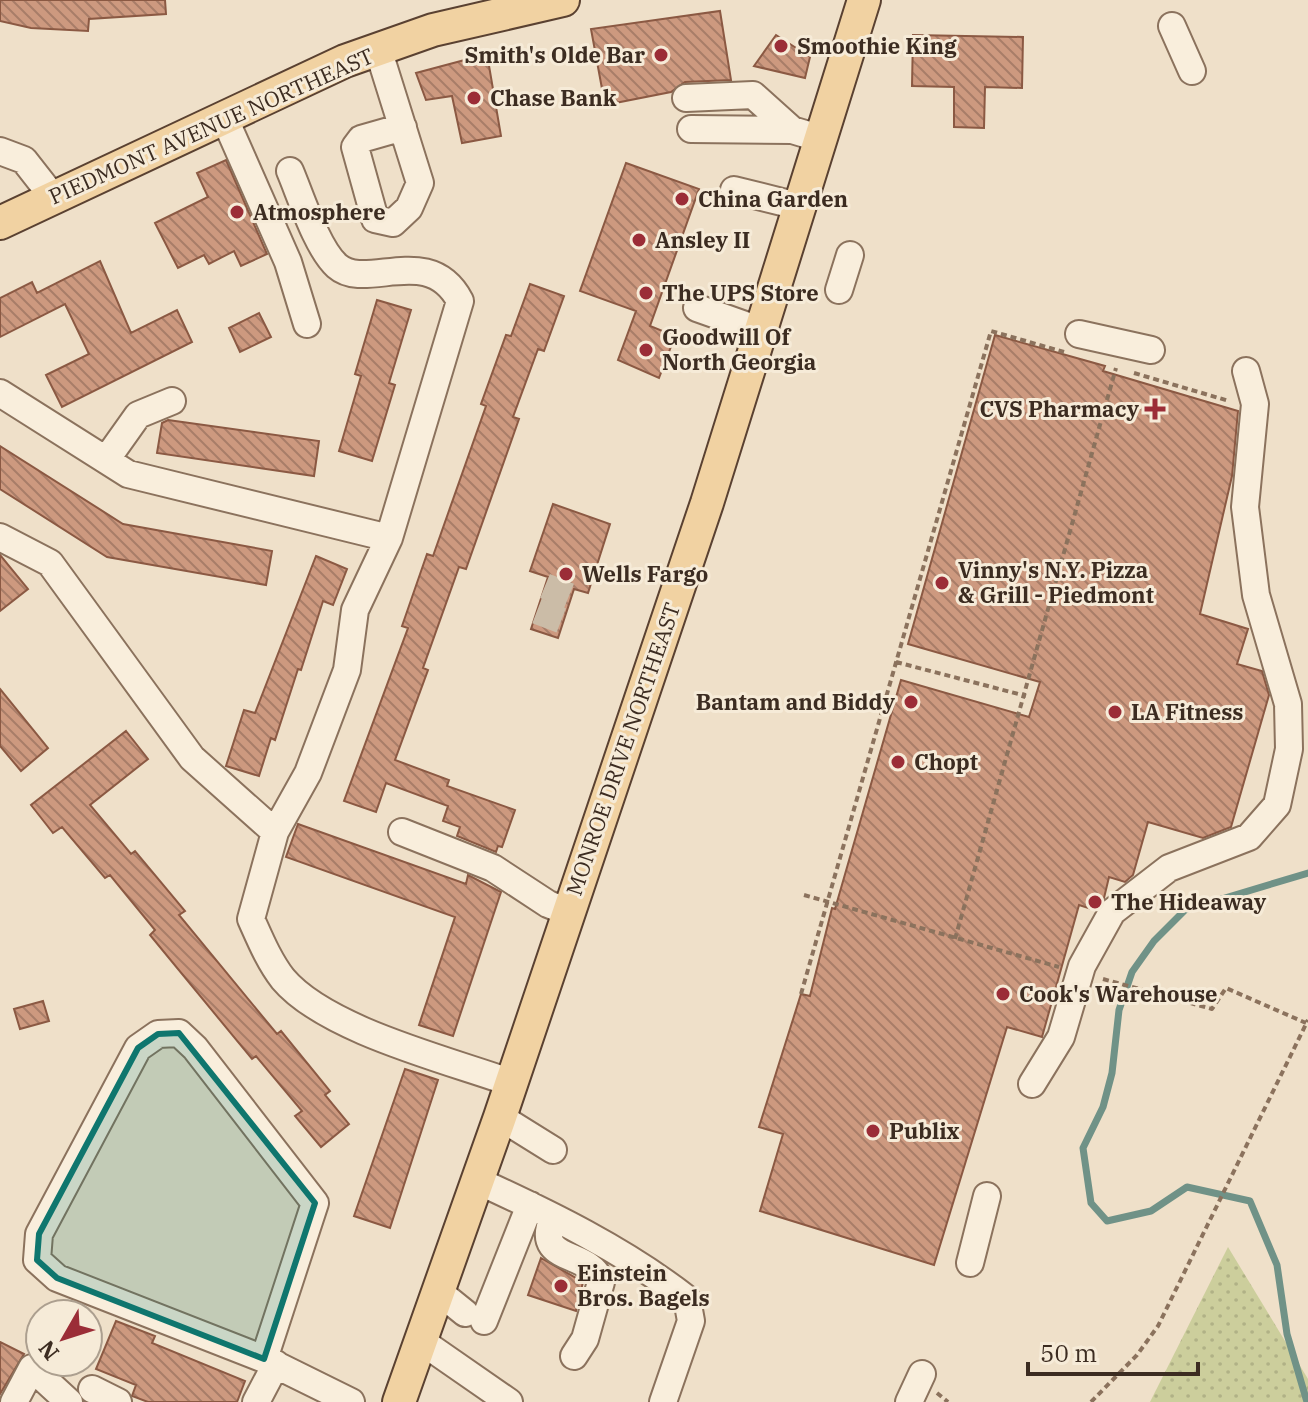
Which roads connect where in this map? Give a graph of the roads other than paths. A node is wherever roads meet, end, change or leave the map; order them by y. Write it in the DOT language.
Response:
graph roads {
  1 [pos="563,0"];
  2 [pos="864,0"];
  3 [pos="1172,26"];
  4 [pos="378,49"];
  5 [pos="1192,71"];
  6 [pos="686,98"];
  7 [pos="224,117"];
  8 [pos="403,127"];
  9 [pos="691,129"];
  10 [pos="807,135"];
  11 [pos="0,151"];
  12 [pos="290,171"];
  13 [pos="734,190"];
  14 [pos="53,197"];
  15 [pos="802,207"];
  16 [pos="0,223"];
  17 [pos="850,255"];
  18 [pos="839,290"];
  19 [pos="697,308"];
  20 [pos="307,324"];
  21 [pos="762,331"];
  22 [pos="1072,344"];
  23 [pos="1151,350"];
  24 [pos="1246,371"];
  25 [pos="0,393"];
  26 [pos="172,401"];
  27 [pos="106,460"];
  28 [pos="0,537"];
  29 [pos="389,538"];
  30 [pos="275,832"];
  31 [pos="402,832"];
  32 [pos="568,912"];
  33 [pos="512,1083"];
  34 [pos="1032,1084"];
  35 [pos="500,1117"];
  36 [pos="553,1150"];
  37 [pos="478,1181"];
  38 [pos="987,1196"];
  39 [pos="541,1211"];
  40 [pos="970,1263"];
  41 [pos="439,1292"];
  42 [pos="421,1341"];
  43 [pos="574,1356"];
  44 [pos="270,1362"];
  45 [pos="922,1374"];
  46 [pos="92,1389"];
  47 [pos="14,1402"];
  48 [pos="69,1402"];
  49 [pos="118,1402"];
  50 [pos="256,1402"];
  51 [pos="351,1402"];
  52 [pos="399,1402"];
  53 [pos="509,1402"];
  54 [pos="663,1402"];
  55 [pos="909,1402"];
  1 -- 4 [label="main road, PIEDMONT AVENUE NORTHEAST"];
  2 -- 10 [label="main road, MONROE DRIVE NORTHEAST"];
  3 -- 5 [label="street"];
  4 -- 7 [label="main road, PIEDMONT AVENUE NORTHEAST"];
  4 -- 8 [label="street"];
  6 -- 10 [label="street"];
  7 -- 14 [label="main road, PIEDMONT AVENUE NORTHEAST"];
  7 -- 20 [label="street"];
  8 -- 8 [label="street"];
  9 -- 10 [label="street"];
  10 -- 15 [label="main road, MONROE DRIVE NORTHEAST"];
  11 -- 14 [label="street"];
  12 -- 29 [label="street"];
  13 -- 15 [label="street"];
  14 -- 16 [label="main road, PIEDMONT AVENUE NORTHEAST"];
  15 -- 21 [label="main road, MONROE DRIVE NORTHEAST"];
  17 -- 18 [label="street"];
  19 -- 21 [label="street"];
  21 -- 32 [label="main road, MONROE DRIVE NORTHEAST"];
  22 -- 23 [label="street"];
  24 -- 34 [label="street"];
  25 -- 27 [label="street"];
  26 -- 27 [label="street"];
  27 -- 29 [label="street"];
  28 -- 30 [label="street"];
  29 -- 30 [label="street"];
  30 -- 33 [label="street"];
  31 -- 32 [label="street"];
  32 -- 33 [label="main road, MONROE DRIVE NORTHEAST"];
  33 -- 35 [label="main road, MONROE DRIVE NORTHEAST"];
  35 -- 36 [label="street"];
  35 -- 37 [label="main road, MONROE DRIVE NORTHEAST"];
  37 -- 39 [label="street"];
  37 -- 41 [label="main road, MONROE DRIVE NORTHEAST"];
  38 -- 40 [label="street"];
  39 -- 41 [label="street"];
  39 -- 43 [label="street"];
  39 -- 54 [label="street"];
  41 -- 42 [label="main road, MONROE DRIVE NORTHEAST"];
  42 -- 52 [label="main road, MONROE DRIVE NORTHEAST"];
  42 -- 53 [label="street"];
  44 -- 44 [label="street"];
  44 -- 50 [label="street"];
  44 -- 51 [label="street"];
  45 -- 55 [label="street"];
  46 -- 49 [label="street"];
  47 -- 48 [label="street"];
}
